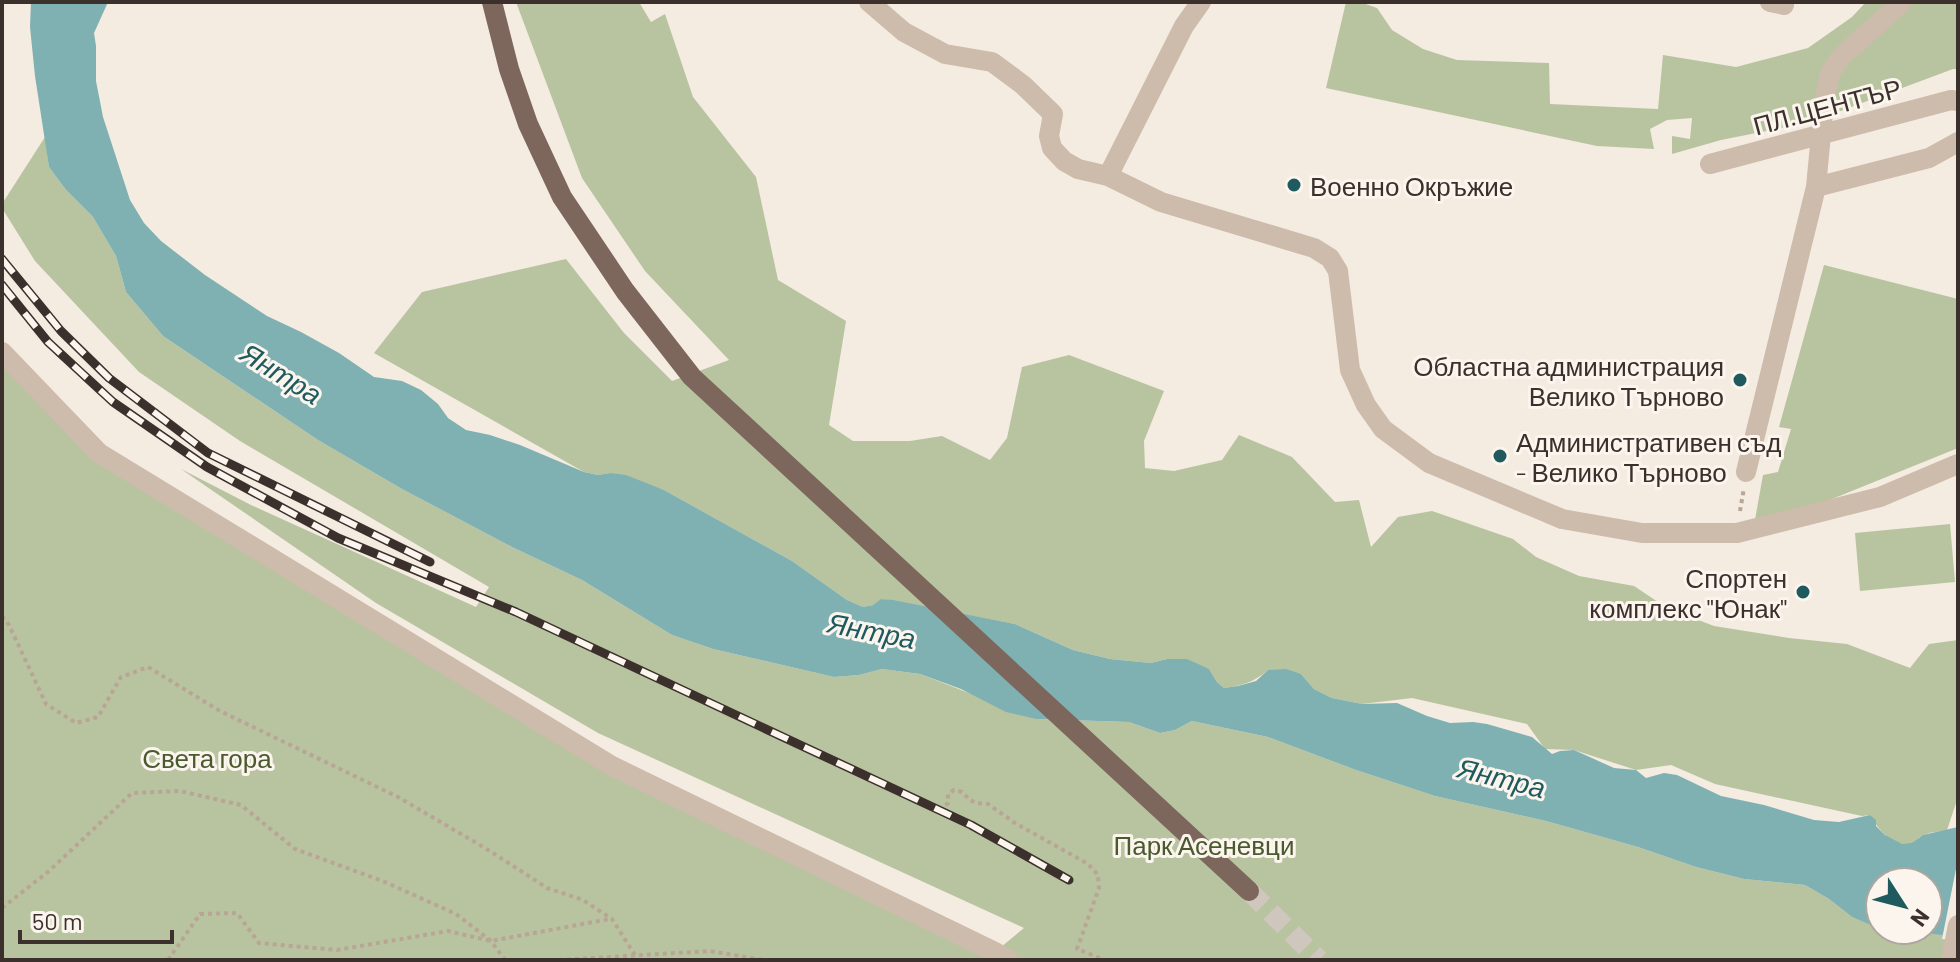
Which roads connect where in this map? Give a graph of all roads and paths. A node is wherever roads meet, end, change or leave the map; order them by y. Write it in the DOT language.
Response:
graph roads {
  1 [pos="869,2"];
  2 [pos="1201,2"];
  3 [pos="1903,2"];
  4 [pos="493,4"];
  5 [pos="1958,101"];
  6 [pos="1821,136"];
  7 [pos="1958,142"];
  8 [pos="1710,164"];
  9 [pos="1108,176"];
  10 [pos="1816,187"];
  11 [pos="2,352"];
  12 [pos="1958,464"];
  13 [pos="1746,472"];
  14 [pos="1737,533"];
  15 [pos="2,616"];
  16 [pos="939,810"];
  17 [pos="1249,891"];
  18 [pos="2,908"];
  19 [pos="612,919"];
  20 [pos="1958,925"];
  21 [pos="491,941"];
  22 [pos="635,955"];
  23 [pos="168,960"];
  24 [pos="505,960"];
  25 [pos="559,960"];
  26 [pos="763,960"];
  27 [pos="1008,960"];
  28 [pos="1105,960"];
  29 [pos="1951,960"];
  1 -- 9 [label="street"];
  2 -- 9 [label="street"];
  3 -- 6 [label="street"];
  4 -- 17 [label="main road"];
  5 -- 6 [label="street, ПЛ.ЦЕНТЪР"];
  6 -- 8 [label="street, ПЛ.ЦЕНТЪР"];
  6 -- 10 [label="street"];
  7 -- 10 [label="street"];
  9 -- 14 [label="street"];
  10 -- 13 [label="street"];
  11 -- 27 [label="street"];
  12 -- 14 [label="street"];
  13 -- 14 [label="path"];
  15 -- 19 [label="path"];
  16 -- 28 [label="path"];
  18 -- 21 [label="path"];
  19 -- 21 [label="path"];
  19 -- 22 [label="path"];
  20 -- 29 [label="street"];
  21 -- 23 [label="path"];
  21 -- 24 [label="path"];
  22 -- 25 [label="path"];
  22 -- 26 [label="path"];
}
